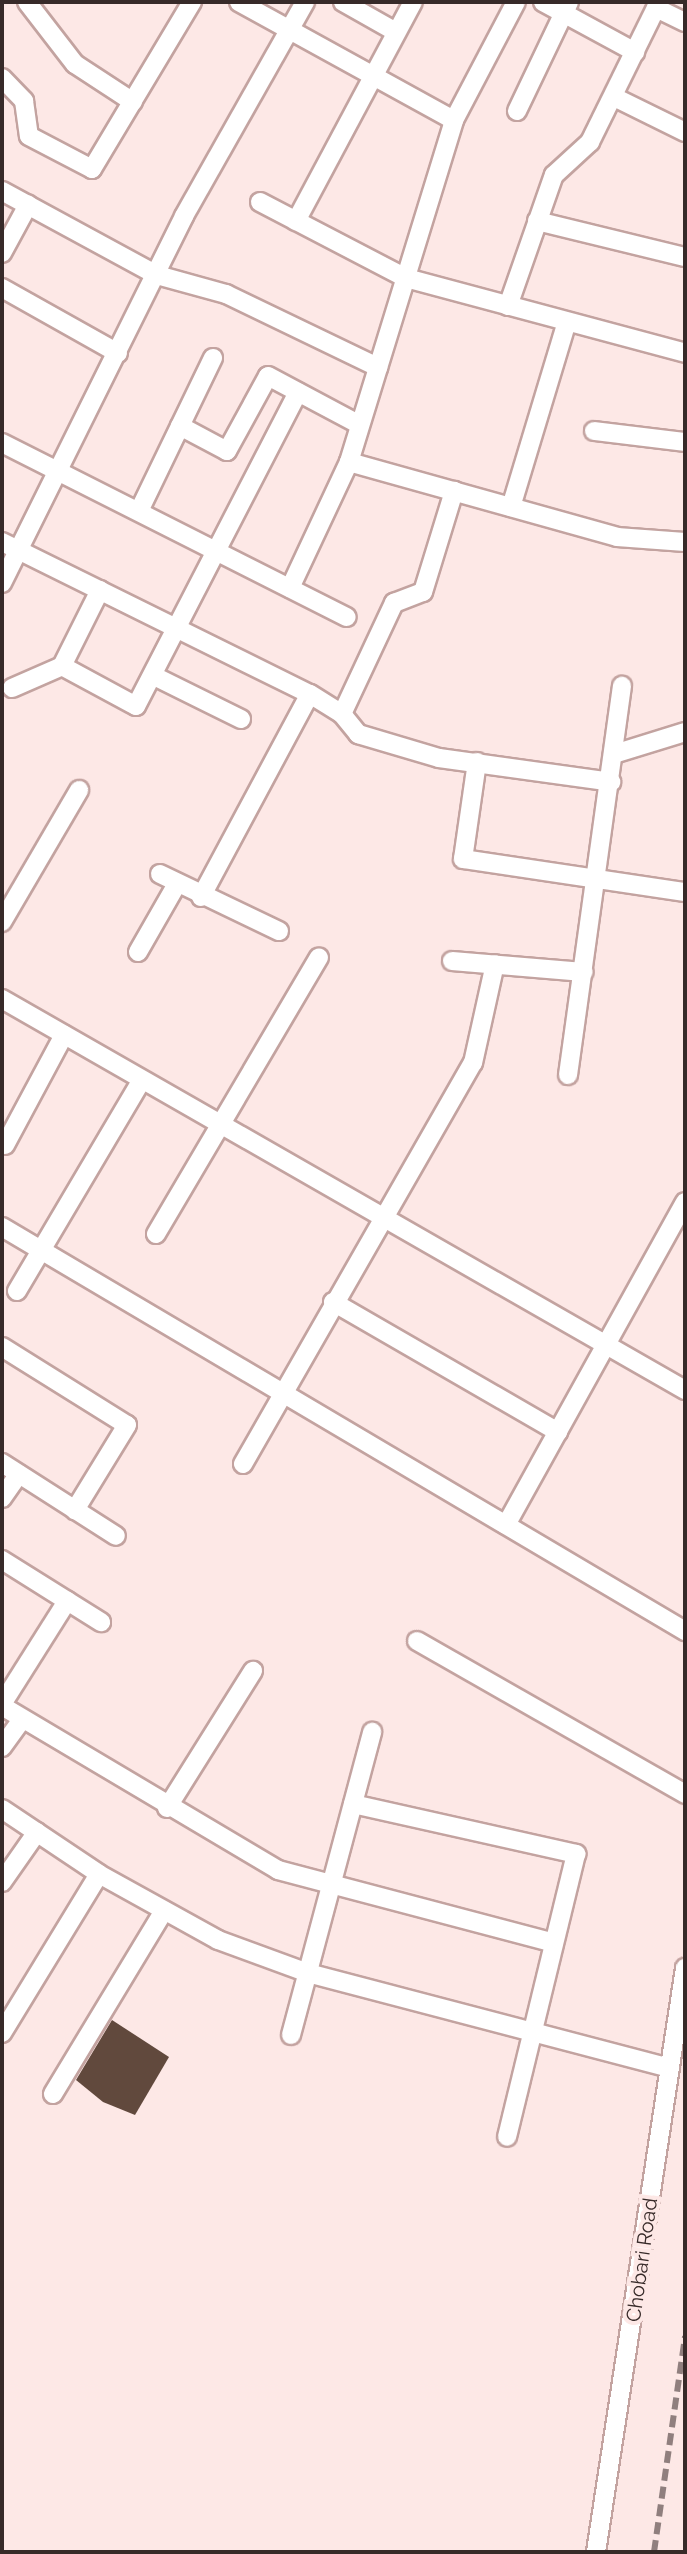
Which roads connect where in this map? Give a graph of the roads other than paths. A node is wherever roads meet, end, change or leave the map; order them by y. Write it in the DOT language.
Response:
graph roads {
  1 [pos="27,2"];
  2 [pos="192,2"];
  3 [pos="239,2"];
  4 [pos="305,2"];
  5 [pos="343,2"];
  6 [pos="413,2"];
  7 [pos="516,2"];
  8 [pos="543,2"];
  9 [pos="658,5"];
  10 [pos="566,8"];
  11 [pos="685,22"];
  12 [pos="288,29"];
  13 [pos="396,32"];
  14 [pos="635,52"];
  15 [pos="372,75"];
  16 [pos="2,78"];
  17 [pos="614,97"];
  18 [pos="133,102"];
  19 [pos="517,111"];
  20 [pos="454,120"];
  21 [pos="685,132"];
  22 [pos="2,191"];
  23 [pos="260,202"];
  24 [pos="28,205"];
  25 [pos="296,221"];
  26 [pos="537,221"];
  27 [pos="2,253"];
  28 [pos="685,257"];
  29 [pos="157,275"];
  30 [pos="406,278"];
  31 [pos="2,288"];
  32 [pos="508,306"];
  33 [pos="567,322"];
  34 [pos="118,353"];
  35 [pos="685,353"];
  36 [pos="213,358"];
  37 [pos="378,367"];
  38 [pos="298,392"];
  39 [pos="360,425"];
  40 [pos="180,426"];
  41 [pos="594,431"];
  42 [pos="685,442"];
  43 [pos="2,443"];
  44 [pos="349,462"];
  45 [pos="59,470"];
  46 [pos="454,491"];
  47 [pos="511,507"];
  48 [pos="139,511"];
  49 [pos="2,542"];
  50 [pos="685,542"];
  51 [pos="20,551"];
  52 [pos="218,551"];
  53 [pos="2,583"];
  54 [pos="290,588"];
  55 [pos="100,590"];
  56 [pos="346,617"];
  57 [pos="178,630"];
  58 [pos="62,666"];
  59 [pos="154,676"];
  60 [pos="622,686"];
  61 [pos="12,688"];
  62 [pos="310,694"];
  63 [pos="342,714"];
  64 [pos="241,719"];
  65 [pos="685,732"];
  66 [pos="614,754"];
  67 [pos="477,762"];
  68 [pos="611,782"];
  69 [pos="79,790"];
  70 [pos="160,874"];
  71 [pos="598,879"];
  72 [pos="177,884"];
  73 [pos="685,892"];
  74 [pos="201,897"];
  75 [pos="2,922"];
  76 [pos="279,931"];
  77 [pos="138,952"];
  78 [pos="319,957"];
  79 [pos="452,961"];
  80 [pos="495,964"];
  81 [pos="584,972"];
  82 [pos="2,999"];
  83 [pos="64,1035"];
  84 [pos="568,1075"];
  85 [pos="142,1080"];
  86 [pos="222,1124"];
  87 [pos="5,1145"];
  88 [pos="685,1202"];
  89 [pos="382,1219"];
  90 [pos="2,1227"];
  91 [pos="156,1234"];
  92 [pos="42,1250"];
  93 [pos="17,1291"];
  94 [pos="333,1302"];
  95 [pos="607,1346"];
  96 [pos="2,1347"];
  97 [pos="685,1390"];
  98 [pos="280,1391"];
  99 [pos="558,1432"];
  100 [pos="2,1463"];
  101 [pos="243,1464"];
  102 [pos="19,1474"];
  103 [pos="2,1498"];
  104 [pos="75,1510"];
  105 [pos="506,1525"];
  106 [pos="116,1536"];
  107 [pos="2,1560"];
  108 [pos="67,1601"];
  109 [pos="101,1622"];
  110 [pos="685,1631"];
  111 [pos="417,1641"];
  112 [pos="253,1671"];
  113 [pos="2,1705"];
  114 [pos="22,1719"];
  115 [pos="372,1732"];
  116 [pos="2,1747"];
  117 [pos="685,1794"];
  118 [pos="353,1804"];
  119 [pos="167,1808"];
  120 [pos="2,1809"];
  121 [pos="37,1832"];
  122 [pos="99,1874"];
  123 [pos="2,1882"];
  124 [pos="331,1887"];
  125 [pos="164,1911"];
  126 [pos="554,1943"];
  127 [pos="685,1968"];
  128 [pos="308,1973"];
  129 [pos="2,2033"];
  130 [pos="291,2035"];
  131 [pos="532,2036"];
  132 [pos="670,2068"];
  133 [pos="53,2094"];
  134 [pos="507,2137"];
  135 [pos="596,2552"];
  1 -- 18 [label="street"];
  2 -- 18 [label="street"];
  3 -- 12 [label="street"];
  4 -- 12 [label="street"];
  5 -- 13 [label="street"];
  6 -- 13 [label="street"];
  7 -- 20 [label="street"];
  8 -- 10 [label="street"];
  9 -- 11 [label="street"];
  9 -- 14 [label="street"];
  10 -- 14 [label="street"];
  10 -- 19 [label="street"];
  12 -- 15 [label="street"];
  12 -- 29 [label="street"];
  13 -- 15 [label="street"];
  14 -- 17 [label="street"];
  15 -- 20 [label="street"];
  15 -- 25 [label="street"];
  16 -- 18 [label="street"];
  17 -- 21 [label="street"];
  17 -- 26 [label="street"];
  20 -- 30 [label="street"];
  22 -- 24 [label="street"];
  23 -- 25 [label="street"];
  24 -- 27 [label="street"];
  24 -- 29 [label="street"];
  25 -- 30 [label="street"];
  26 -- 28 [label="street"];
  26 -- 32 [label="street"];
  29 -- 34 [label="street"];
  29 -- 37 [label="street"];
  30 -- 32 [label="street"];
  30 -- 37 [label="street"];
  31 -- 34 [label="street"];
  32 -- 33 [label="street"];
  33 -- 35 [label="street"];
  33 -- 47 [label="street"];
  34 -- 45 [label="street"];
  36 -- 40 [label="street"];
  37 -- 39 [label="street"];
  38 -- 39 [label="street"];
  38 -- 40 [label="street"];
  38 -- 52 [label="street"];
  39 -- 44 [label="street"];
  40 -- 48 [label="street"];
  41 -- 42 [label="street"];
  43 -- 45 [label="street"];
  44 -- 46 [label="street"];
  44 -- 54 [label="street"];
  45 -- 48 [label="street"];
  45 -- 51 [label="street"];
  46 -- 47 [label="street"];
  46 -- 63 [label="street"];
  47 -- 50 [label="street"];
  48 -- 52 [label="street"];
  49 -- 51 [label="street"];
  51 -- 53 [label="street"];
  51 -- 55 [label="street"];
  52 -- 54 [label="street"];
  52 -- 57 [label="street"];
  54 -- 56 [label="street"];
  55 -- 57 [label="street"];
  55 -- 58 [label="street"];
  57 -- 59 [label="street"];
  57 -- 62 [label="street"];
  58 -- 59 [label="street"];
  58 -- 61 [label="street"];
  59 -- 64 [label="street"];
  60 -- 66 [label="street"];
  62 -- 63 [label="street"];
  62 -- 74 [label="street"];
  63 -- 67 [label="street"];
  65 -- 66 [label="street"];
  66 -- 68 [label="street"];
  67 -- 68 [label="street"];
  67 -- 71 [label="street"];
  68 -- 71 [label="street"];
  69 -- 75 [label="street"];
  70 -- 72 [label="street"];
  71 -- 73 [label="street"];
  71 -- 81 [label="street"];
  72 -- 74 [label="street"];
  72 -- 77 [label="street"];
  74 -- 76 [label="street"];
  78 -- 86 [label="street"];
  79 -- 80 [label="street"];
  80 -- 81 [label="street"];
  80 -- 89 [label="street"];
  81 -- 84 [label="street"];
  82 -- 83 [label="street"];
  83 -- 85 [label="street"];
  83 -- 87 [label="street"];
  85 -- 86 [label="street"];
  85 -- 92 [label="street"];
  86 -- 89 [label="street"];
  86 -- 91 [label="street"];
  88 -- 95 [label="street"];
  89 -- 94 [label="street"];
  89 -- 95 [label="street"];
  90 -- 92 [label="street"];
  92 -- 93 [label="street"];
  92 -- 98 [label="street"];
  94 -- 98 [label="street"];
  94 -- 99 [label="street"];
  95 -- 97 [label="street"];
  95 -- 99 [label="street"];
  96 -- 104 [label="street"];
  98 -- 101 [label="street"];
  98 -- 105 [label="street"];
  99 -- 105 [label="street"];
  100 -- 102 [label="street"];
  102 -- 103 [label="street"];
  102 -- 104 [label="street"];
  104 -- 106 [label="street"];
  105 -- 110 [label="street"];
  107 -- 108 [label="street"];
  108 -- 109 [label="street"];
  108 -- 113 [label="street"];
  111 -- 117 [label="street"];
  112 -- 119 [label="street"];
  113 -- 114 [label="street"];
  114 -- 116 [label="street"];
  114 -- 119 [label="street"];
  115 -- 118 [label="street"];
  118 -- 124 [label="street"];
  118 -- 126 [label="street"];
  119 -- 124 [label="street"];
  120 -- 121 [label="street"];
  121 -- 122 [label="street"];
  121 -- 123 [label="street"];
  122 -- 125 [label="street"];
  122 -- 129 [label="street"];
  124 -- 126 [label="street"];
  124 -- 128 [label="street"];
  125 -- 128 [label="street"];
  125 -- 133 [label="street"];
  126 -- 131 [label="street"];
  127 -- 132 [label="street, Chobari Road"];
  128 -- 130 [label="street"];
  128 -- 131 [label="street"];
  131 -- 132 [label="street"];
  131 -- 134 [label="street"];
  132 -- 135 [label="street, Chobari Road"];
}
